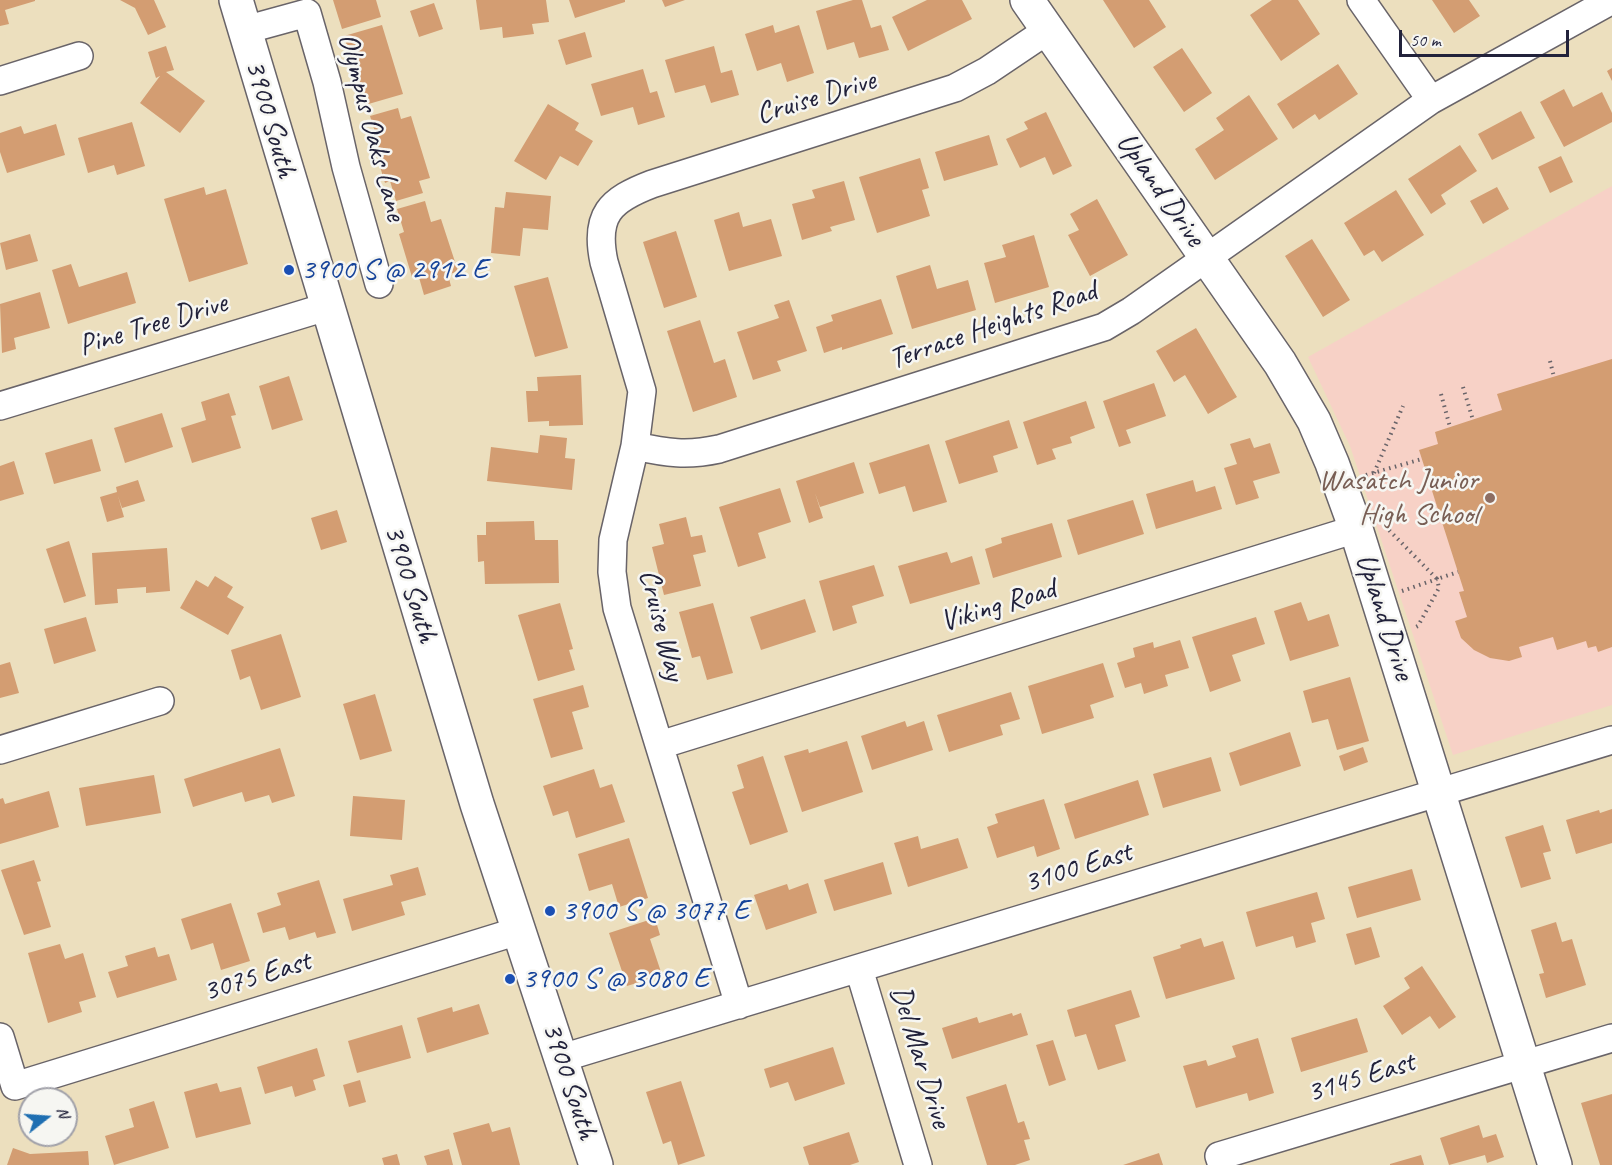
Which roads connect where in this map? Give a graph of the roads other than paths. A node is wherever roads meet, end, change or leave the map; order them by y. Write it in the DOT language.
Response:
graph roads {
  1 [pos="1027,0"];
  2 [pos="1361,0"];
  3 [pos="1612,0"];
  4 [pos="240,15"];
  5 [pos="1048,30"];
  6 [pos="80,56"];
  7 [pos="0,81"];
  8 [pos="1431,100"];
  9 [pos="603,220"];
  10 [pos="1208,257"];
  11 [pos="380,285"];
  12 [pos="326,307"];
  13 [pos="0,406"];
  14 [pos="635,446"];
  15 [pos="1368,525"];
  16 [pos="160,701"];
  17 [pos="1612,740"];
  18 [pos="660,746"];
  19 [pos="0,750"];
  20 [pos="1440,793"];
  21 [pos="518,931"];
  22 [pos="858,969"];
  23 [pos="739,1005"];
  24 [pos="0,1036"];
  25 [pos="1612,1038"];
  26 [pos="562,1058"];
  27 [pos="1522,1064"];
  28 [pos="1220,1160"];
  29 [pos="596,1165"];
  30 [pos="918,1165"];
  31 [pos="1555,1165"];
  1 -- 5 [label="street, Upland Drive"];
  2 -- 8 [label="street"];
  3 -- 8 [label="street, Terrace Heights Road"];
  4 -- 11 [label="street, Olympus Oaks Lane"];
  4 -- 12 [label="street, 3900 South"];
  5 -- 9 [label="street, Cruise Drive"];
  5 -- 10 [label="street, Upland Drive"];
  6 -- 7 [label="street"];
  8 -- 10 [label="street, Terrace Heights Road"];
  9 -- 14 [label="street, Cruise Way"];
  10 -- 14 [label="street, Terrace Heights Road"];
  10 -- 15 [label="street, Upland Drive"];
  12 -- 13 [label="street, Pine Tree Drive"];
  12 -- 21 [label="street, 3900 South"];
  14 -- 18 [label="street, Cruise Way"];
  15 -- 18 [label="street, Viking Road"];
  15 -- 20 [label="street, Upland Drive"];
  16 -- 19 [label="street"];
  17 -- 20 [label="street, 3100 East"];
  18 -- 23 [label="street, Cruise Way"];
  20 -- 22 [label="street, 3100 East"];
  20 -- 27 [label="street, Upland Drive"];
  21 -- 24 [label="street, 3075 East"];
  21 -- 26 [label="street, 3900 South"];
  22 -- 23 [label="street, 3100 East"];
  22 -- 30 [label="street, Del Mar Drive"];
  23 -- 26 [label="street, 3100 East"];
  25 -- 27 [label="street, 3145 East"];
  26 -- 29 [label="street, 3900 South"];
  27 -- 28 [label="street, 3145 East"];
  27 -- 31 [label="street, Upland Drive"];
}
